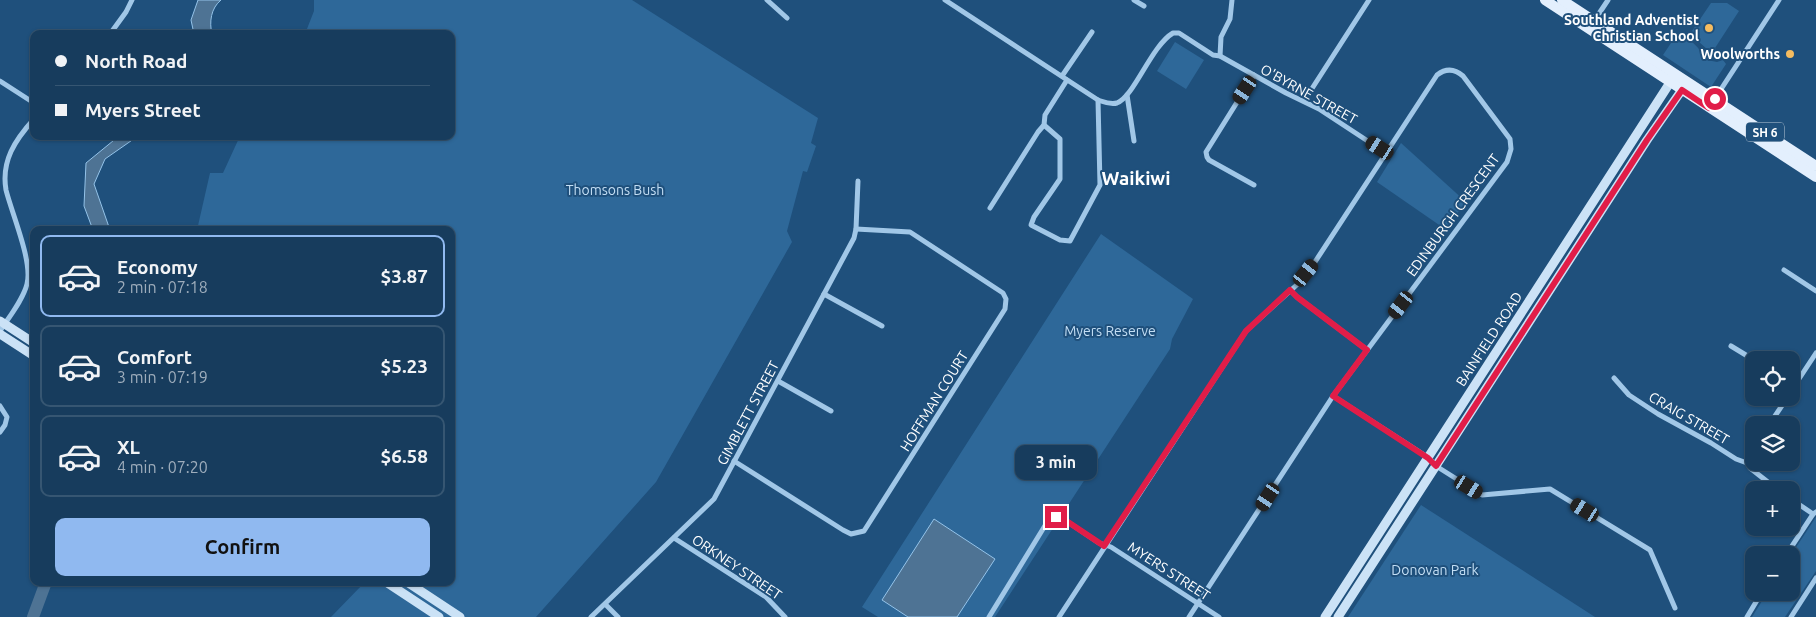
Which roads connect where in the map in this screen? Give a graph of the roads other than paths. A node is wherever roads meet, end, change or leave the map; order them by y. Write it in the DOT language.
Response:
graph roads {
  1 [pos="132,0"];
  2 [pos="767,0"];
  3 [pos="944,0"];
  4 [pos="1134,0"];
  5 [pos="1232,0"];
  6 [pos="1369,0"];
  7 [pos="1545,0"];
  8 [pos="1562,0"];
  9 [pos="1608,0"];
  10 [pos="1780,0"];
  11 [pos="1144,6"];
  12 [pos="787,18"];
  13 [pos="1591,25"];
  14 [pos="113,30"];
  15 [pos="1092,32"];
  16 [pos="1220,56"];
  17 [pos="1254,76"];
  18 [pos="1065,78"];
  19 [pos="1673,78"];
  20 [pos="0,81"];
  21 [pos="1685,86"];
  22 [pos="1127,95"];
  23 [pos="30,100"];
  24 [pos="1098,100"];
  25 [pos="1304,101"];
  26 [pos="1712,104"];
  27 [pos="1646,119"];
  28 [pos="30,124"];
  29 [pos="1044,125"];
  30 [pos="1657,126"];
  31 [pos="1134,141"];
  32 [pos="1386,153"];
  33 [pos="1816,166"];
  34 [pos="1816,177"];
  35 [pos="858,181"];
  36 [pos="2,182"];
  37 [pos="1254,186"];
  38 [pos="1591,206"];
  39 [pos="990,208"];
  40 [pos="1600,212"];
  41 [pos="856,229"];
  42 [pos="1784,270"];
  43 [pos="1290,290"];
  44 [pos="1816,291"];
  45 [pos="824,294"];
  46 [pos="882,326"];
  47 [pos="1,327"];
  48 [pos="30,341"];
  49 [pos="1731,346"];
  50 [pos="1367,350"];
  51 [pos="30,352"];
  52 [pos="1816,353"];
  53 [pos="1745,355"];
  54 [pos="1492,360"];
  55 [pos="1501,365"];
  56 [pos="1800,376"];
  57 [pos="1614,378"];
  58 [pos="778,381"];
  59 [pos="1333,396"];
  60 [pos="0,406"];
  61 [pos="831,411"];
  62 [pos="0,432"];
  63 [pos="1428,458"];
  64 [pos="734,461"];
  65 [pos="1745,462"];
  66 [pos="1436,466"];
  67 [pos="1754,471"];
  68 [pos="1767,481"];
  69 [pos="1800,504"];
  70 [pos="1814,513"];
  71 [pos="674,538"];
  72 [pos="1104,546"];
  73 [pos="1792,546"];
  74 [pos="1362,560"];
  75 [pos="1371,566"];
  76 [pos="1816,578"];
  77 [pos="392,586"];
  78 [pos="413,586"];
  79 [pos="1757,601"];
  80 [pos="1198,603"];
  81 [pos="606,605"];
  82 [pos="1675,608"];
  83 [pos="439,617"];
  84 [pos="460,617"];
  85 [pos="592,617"];
  86 [pos="618,617"];
  87 [pos="785,617"];
  88 [pos="989,617"];
  89 [pos="1059,617"];
  90 [pos="1189,617"];
  91 [pos="1219,617"];
  92 [pos="1325,617"];
  93 [pos="1338,617"];
  94 [pos="1747,617"];
  95 [pos="1791,617"];
  1 -- 14 [label="street"];
  2 -- 12 [label="street"];
  3 -- 18 [label="street"];
  4 -- 11 [label="street"];
  5 -- 16 [label="street"];
  6 -- 25 [label="street"];
  7 -- 13 [label="main road, SH 6"];
  8 -- 13 [label="main road, SH 6"];
  9 -- 13 [label="street"];
  10 -- 26 [label="street"];
  13 -- 19 [label="main road, SH 6"];
  15 -- 18 [label="street"];
  16 -- 17 [label="street, O'BYRNE STREET"];
  16 -- 22 [label="street, O'BYRNE STREET"];
  17 -- 25 [label="street, O'BYRNE STREET"];
  17 -- 37 [label="street"];
  18 -- 24 [label="street"];
  18 -- 29 [label="street"];
  19 -- 21 [label="main road, SH 6"];
  19 -- 27 [label="main road, BAINFIELD ROAD"];
  20 -- 23 [label="street"];
  21 -- 26 [label="main road, SH 6"];
  21 -- 30 [label="main road, BAINFIELD ROAD"];
  22 -- 24 [label="street"];
  22 -- 31 [label="street"];
  24 -- 29 [label="street"];
  25 -- 32 [label="street, O'BYRNE STREET"];
  26 -- 33 [label="main road, SH 6"];
  26 -- 34 [label="main road, SH 6"];
  27 -- 30 [label="main road"];
  27 -- 38 [label="main road, BAINFIELD ROAD"];
  28 -- 36 [label="street"];
  29 -- 39 [label="street"];
  30 -- 40 [label="main road, BAINFIELD ROAD"];
  32 -- 43 [label="street, EDINBURGH CRESCENT"];
  32 -- 50 [label="street, EDINBURGH CRESCENT"];
  35 -- 41 [label="street, GIMBLETT STREET"];
  36 -- 47 [label="street"];
  38 -- 40 [label="main road"];
  38 -- 54 [label="main road, BAINFIELD ROAD"];
  40 -- 55 [label="main road, BAINFIELD ROAD"];
  41 -- 45 [label="street, GIMBLETT STREET"];
  41 -- 64 [label="street, HOFFMAN COURT"];
  42 -- 44 [label="street"];
  43 -- 50 [label="street"];
  43 -- 72 [label="street, EDINBURGH CRESCENT"];
  45 -- 46 [label="street"];
  45 -- 58 [label="street, GIMBLETT STREET"];
  47 -- 48 [label="main road"];
  47 -- 51 [label="main road"];
  49 -- 53 [label="street"];
  50 -- 59 [label="street"];
  52 -- 56 [label="street"];
  54 -- 55 [label="main road"];
  54 -- 63 [label="main road, BAINFIELD ROAD"];
  55 -- 66 [label="main road, BAINFIELD ROAD"];
  57 -- 65 [label="street, CRAIG STREET"];
  58 -- 61 [label="street"];
  58 -- 64 [label="street, GIMBLETT STREET"];
  59 -- 63 [label="street"];
  59 -- 80 [label="street"];
  60 -- 62 [label="street"];
  63 -- 66 [label="street"];
  63 -- 74 [label="main road, BAINFIELD ROAD"];
  64 -- 71 [label="street, GIMBLETT STREET"];
  66 -- 75 [label="main road, BAINFIELD ROAD"];
  66 -- 82 [label="street"];
  67 -- 68 [label="street, CRAIG STREET"];
  69 -- 70 [label="street"];
  70 -- 73 [label="street"];
  71 -- 81 [label="street, GIMBLETT STREET"];
  71 -- 87 [label="street, ORKNEY STREET"];
  72 -- 80 [label="street, MYERS STREET"];
  72 -- 88 [label="street, MYERS STREET"];
  72 -- 89 [label="street, EDINBURGH CRESCENT"];
  74 -- 75 [label="main road"];
  74 -- 92 [label="main road, BAINFIELD ROAD"];
  75 -- 93 [label="main road, BAINFIELD ROAD"];
  76 -- 95 [label="street"];
  77 -- 83 [label="main road"];
  78 -- 84 [label="main road"];
  79 -- 94 [label="street"];
  80 -- 90 [label="street"];
  80 -- 91 [label="street, MYERS STREET"];
  81 -- 85 [label="street, GIMBLETT STREET"];
  81 -- 86 [label="street"];
}
